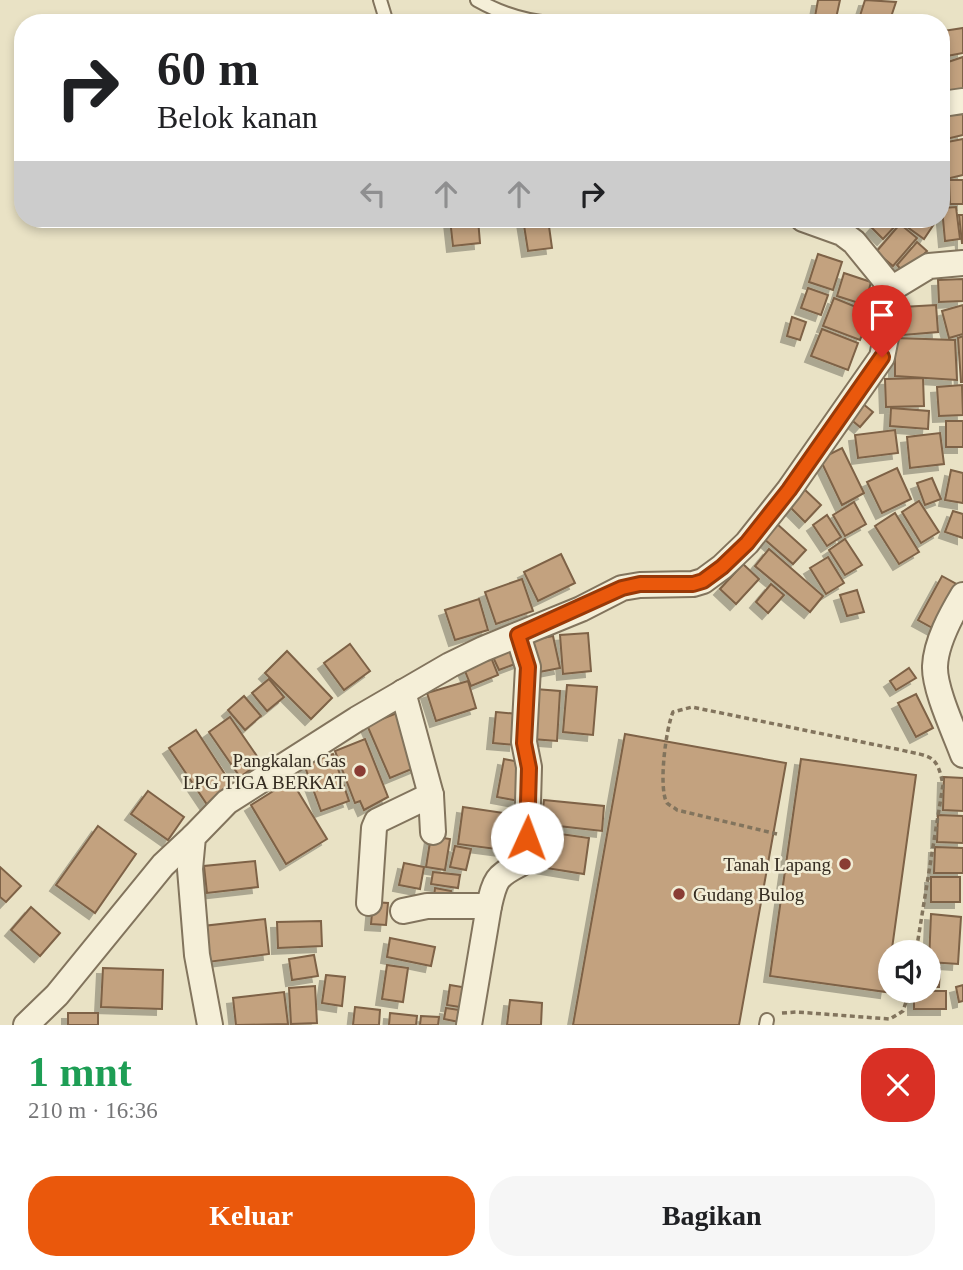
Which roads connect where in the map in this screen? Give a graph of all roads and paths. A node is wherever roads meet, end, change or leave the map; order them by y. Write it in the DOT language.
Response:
graph roads {
  1 [pos="477,0"];
  2 [pos="506,14"];
  3 [pos="828,228"];
  4 [pos="963,263"];
  5 [pos="891,289"];
  6 [pos="963,595"];
  7 [pos="518,635"];
  8 [pos="403,692"];
  9 [pos="963,755"];
  10 [pos="431,795"];
  11 [pos="433,832"];
  12 [pos="777,834"];
  13 [pos="193,837"];
  14 [pos="369,904"];
  15 [pos="489,906"];
  16 [pos="403,911"];
  17 [pos="918,940"];
  18 [pos="906,1003"];
  19 [pos="766,1022"];
  20 [pos="26,1025"];
  21 [pos="210,1025"];
  22 [pos="469,1025"];
  1 -- 2 [label="lane"];
  3 -- 5 [label="street"];
  4 -- 5 [label="street"];
  5 -- 7 [label="street"];
  6 -- 9 [label="street"];
  7 -- 8 [label="street"];
  7 -- 15 [label="street"];
  8 -- 10 [label="street"];
  8 -- 13 [label="street"];
  10 -- 11 [label="street"];
  10 -- 14 [label="street"];
  12 -- 17 [label="path"];
  13 -- 20 [label="street"];
  13 -- 21 [label="street"];
  15 -- 16 [label="street"];
  15 -- 22 [label="street"];
  18 -- 19 [label="path"];
}
